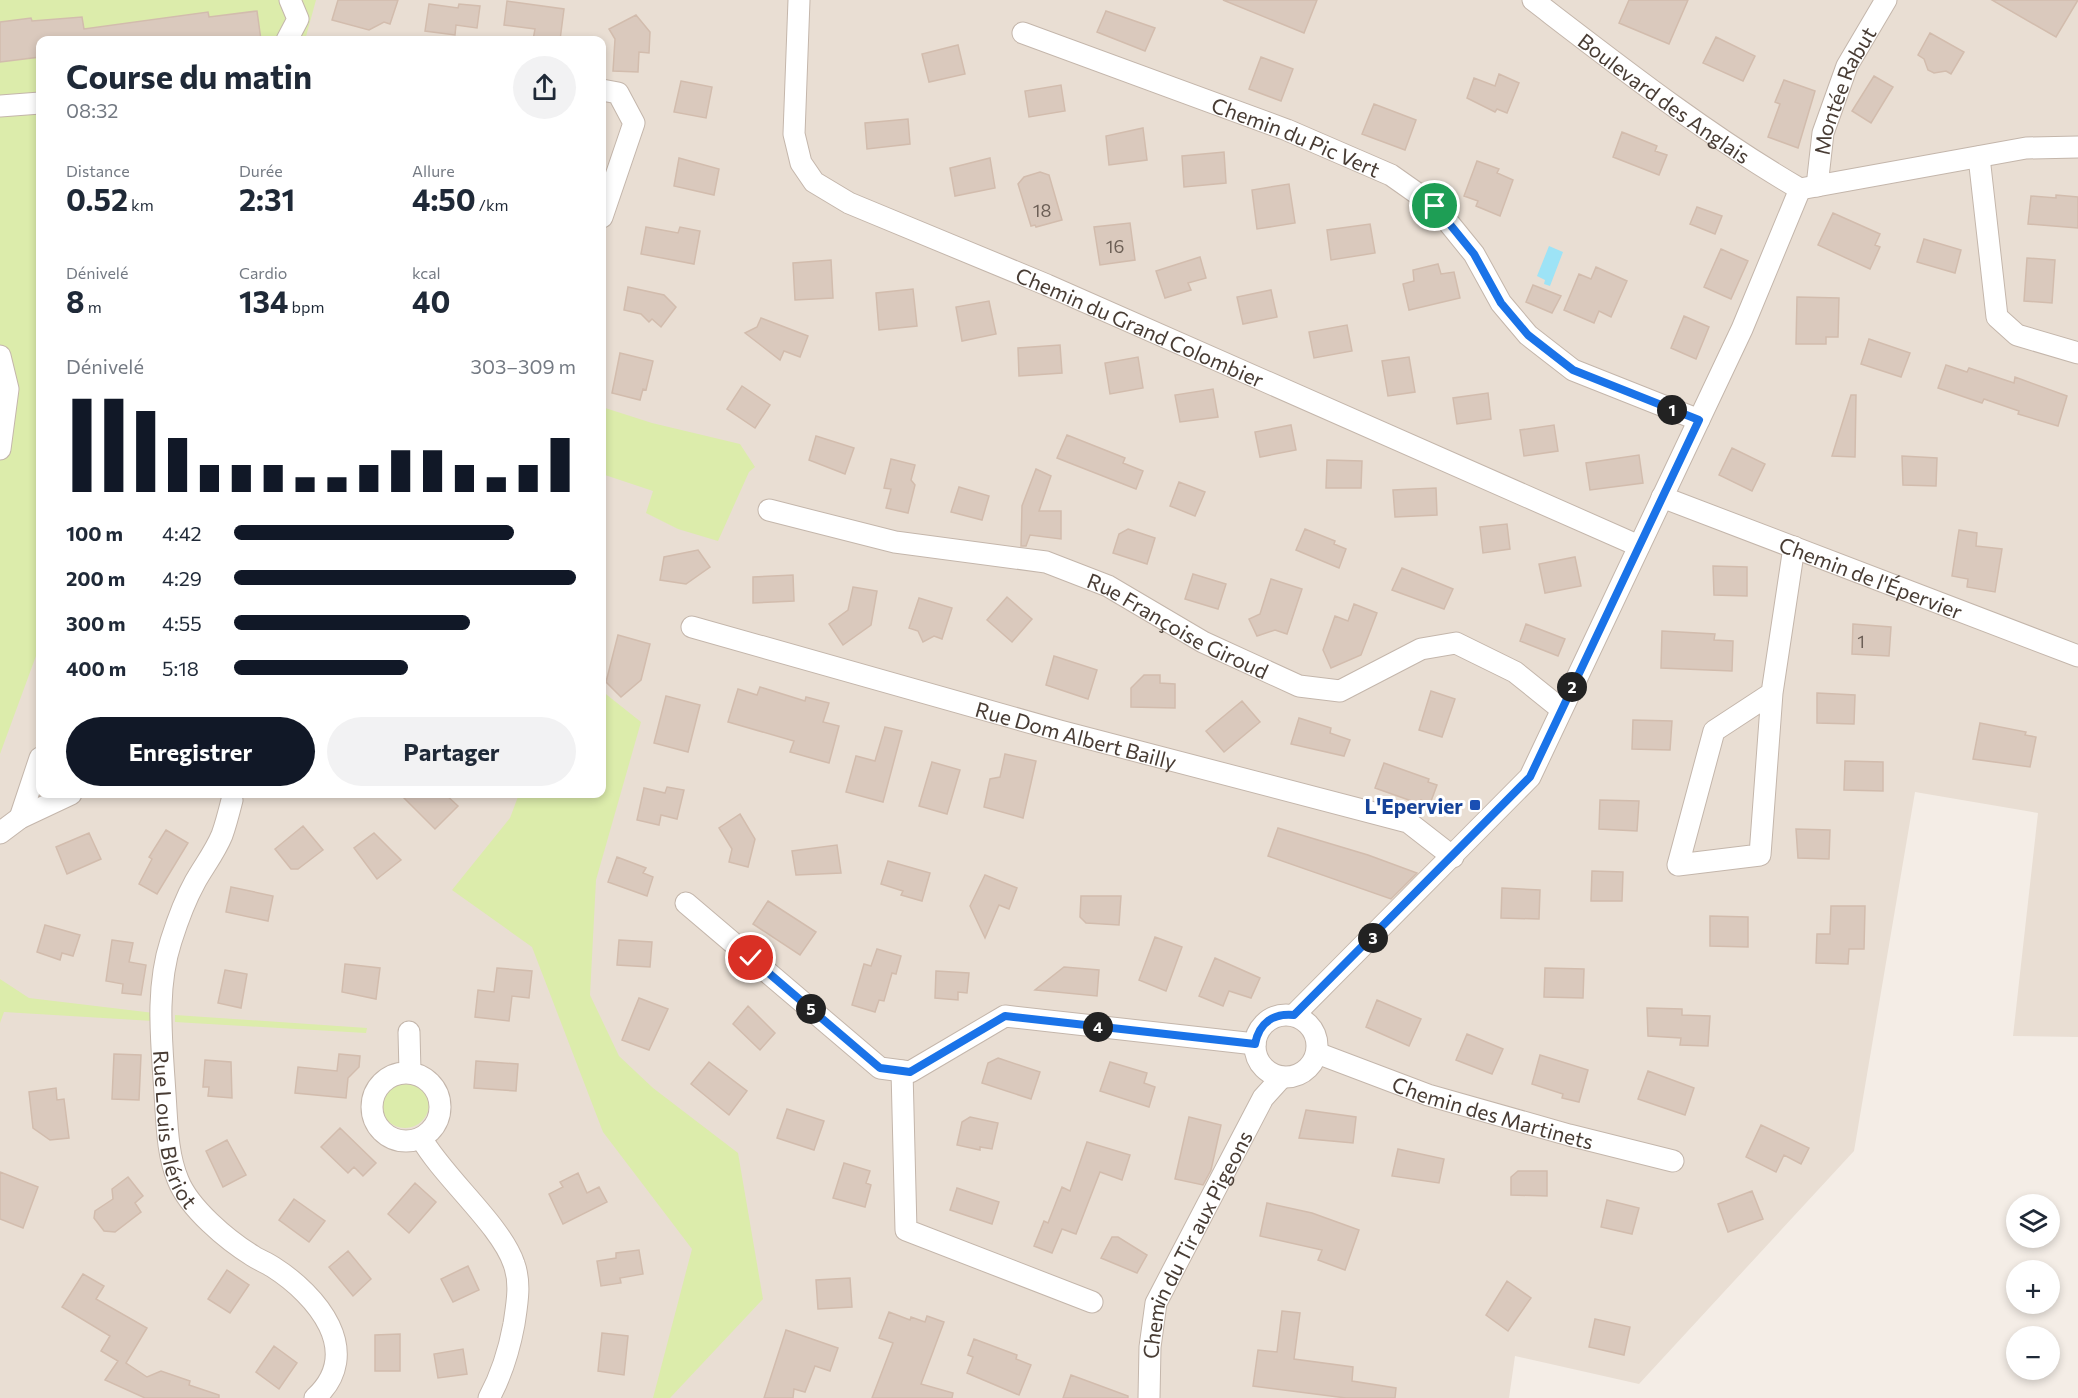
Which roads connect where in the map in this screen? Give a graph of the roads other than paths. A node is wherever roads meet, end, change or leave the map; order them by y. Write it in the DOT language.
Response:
graph roads {
  1 [pos="290,0"];
  2 [pos="799,0"];
  3 [pos="1533,0"];
  4 [pos="1887,0"];
  5 [pos="1023,33"];
  6 [pos="289,36"];
  7 [pos="606,91"];
  8 [pos="36,103"];
  9 [pos="0,106"];
  10 [pos="2078,147"];
  11 [pos="1979,157"];
  12 [pos="1809,188"];
  13 [pos="606,205"];
  14 [pos="2078,353"];
  15 [pos="0,356"];
  16 [pos="1699,420"];
  17 [pos="0,449"];
  18 [pos="1662,497"];
  19 [pos="769,510"];
  20 [pos="1639,546"];
  21 [pos="1794,547"];
  22 [pos="692,627"];
  23 [pos="2078,656"];
  24 [pos="1772,693"];
  25 [pos="1562,709"];
  26 [pos="36,770"];
  27 [pos="62,798"];
  28 [pos="233,798"];
  29 [pos="20,818"];
  30 [pos="0,832"];
  31 [pos="1453,857"];
  32 [pos="686,903"];
  33 [pos="1302,1020"];
  34 [pos="409,1032"];
  35 [pos="1255,1044"];
  36 [pos="1317,1053"];
  37 [pos="902,1071"];
  38 [pos="410,1072"];
  39 [pos="1276,1075"];
  40 [pos="421,1138"];
  41 [pos="1673,1161"];
  42 [pos="1092,1302"];
  43 [pos="315,1398"];
  44 [pos="489,1398"];
  45 [pos="1149,1398"];
  1 -- 6 [label="street"];
  2 -- 20 [label="street, Chemin du Grand Colombier"];
  3 -- 12 [label="street, Boulevard des Anglais"];
  4 -- 12 [label="street, Montée Rabut"];
  5 -- 16 [label="street, Chemin du Pic Vert"];
  7 -- 13 [label="street"];
  8 -- 9 [label="street"];
  10 -- 11 [label="street"];
  11 -- 12 [label="street"];
  11 -- 14 [label="street"];
  12 -- 16 [label="street"];
  15 -- 17 [label="street"];
  16 -- 18 [label="street"];
  18 -- 20 [label="street"];
  18 -- 21 [label="street, Chemin de l'Épervier"];
  19 -- 25 [label="street, Rue Françoise Giroud"];
  20 -- 25 [label="street"];
  21 -- 23 [label="street, Chemin de l'Épervier"];
  21 -- 24 [label="street"];
  22 -- 31 [label="street, Rue Dom Albert Bailly"];
  24 -- 24 [label="street"];
  25 -- 31 [label="street"];
  26 -- 29 [label="street"];
  27 -- 29 [label="street"];
  28 -- 43 [label="street, Rue Louis Blériot"];
  29 -- 30 [label="street"];
  31 -- 33 [label="street"];
  32 -- 37 [label="street"];
  33 -- 35 [label="street"];
  33 -- 36 [label="street"];
  34 -- 38 [label="street"];
  35 -- 37 [label="street"];
  35 -- 39 [label="street"];
  36 -- 39 [label="street"];
  36 -- 41 [label="street, Chemin des Martinets"];
  37 -- 42 [label="street"];
  38 -- 40 [label="street"];
  38 -- 40 [label="street"];
  39 -- 45 [label="street, Chemin du Tir aux Pigeons"];
  40 -- 44 [label="street"];
}
